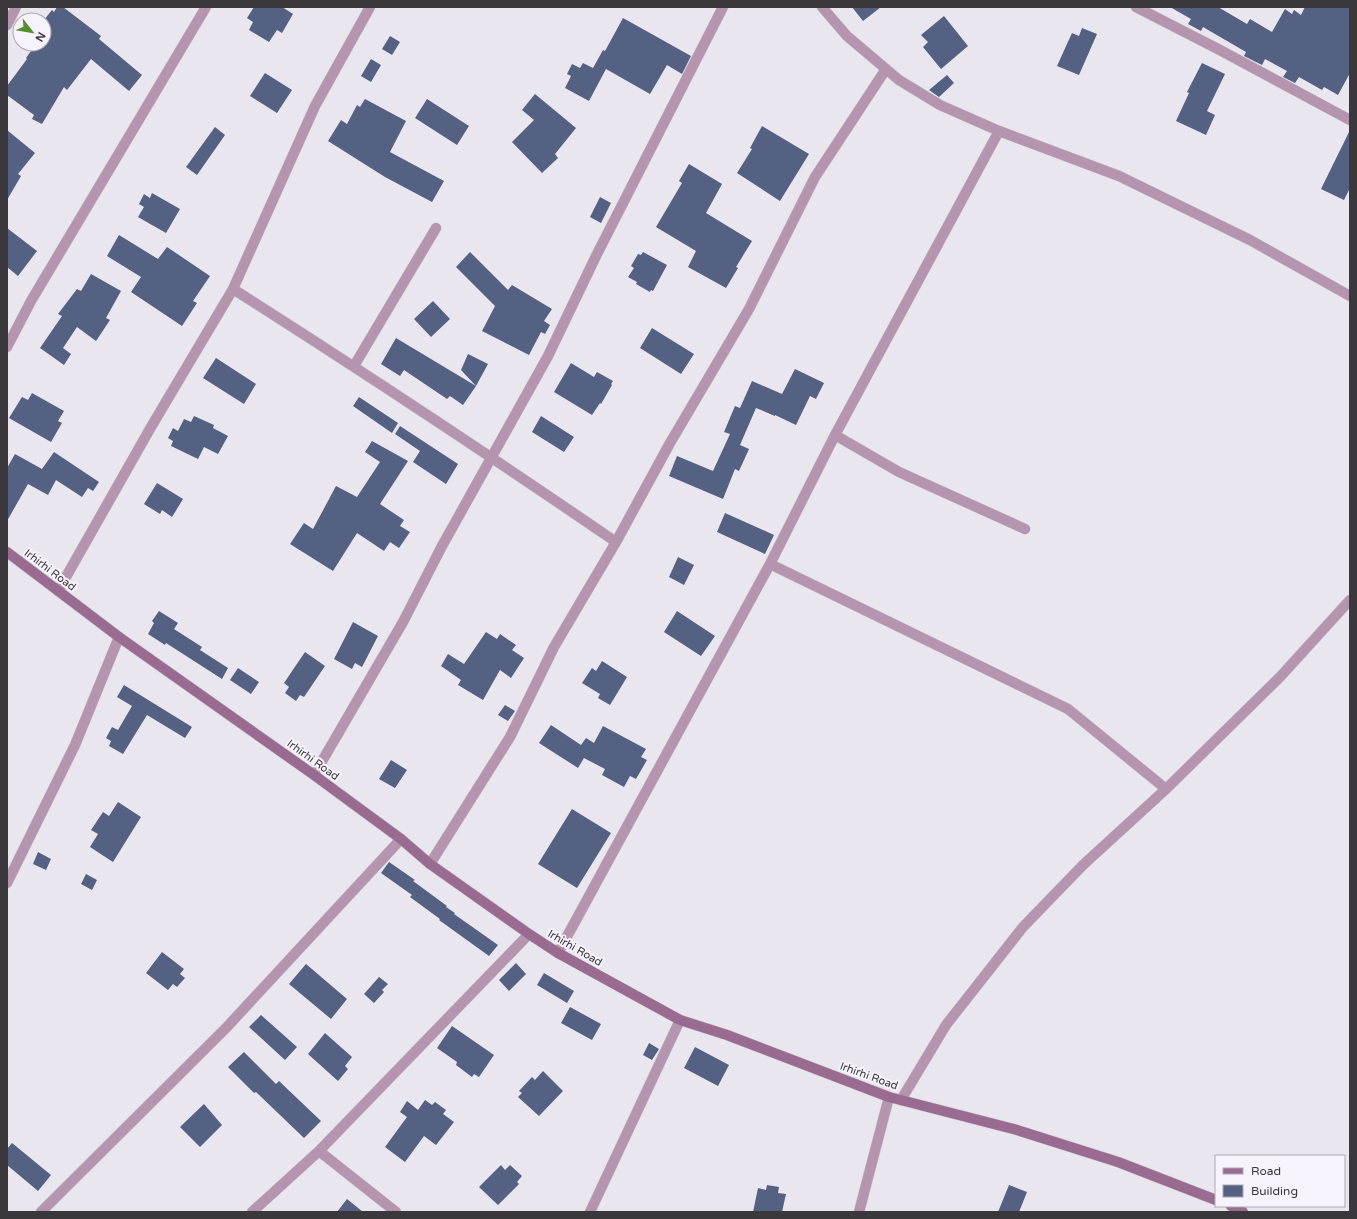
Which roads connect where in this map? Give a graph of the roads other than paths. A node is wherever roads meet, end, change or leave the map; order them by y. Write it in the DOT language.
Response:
graph roads {
  1 [pos="16,7"];
  2 [pos="206,7"];
  3 [pos="370,7"];
  4 [pos="724,7"];
  5 [pos="822,7"];
  6 [pos="1136,7"];
  7 [pos="7,25"];
  8 [pos="886,69"];
  9 [pos="1350,120"];
  10 [pos="999,131"];
  11 [pos="436,228"];
  12 [pos="233,288"];
  13 [pos="1350,296"];
  14 [pos="7,347"];
  15 [pos="354,366"];
  16 [pos="835,435"];
  17 [pos="492,457"];
  18 [pos="1025,529"];
  19 [pos="616,542"];
  20 [pos="7,552"];
  21 [pos="770,564"];
  22 [pos="58,591"];
  23 [pos="1350,600"];
  24 [pos="119,636"];
  25 [pos="314,775"];
  26 [pos="1166,789"];
  27 [pos="401,839"];
  28 [pos="430,864"];
  29 [pos="7,883"];
  30 [pos="529,934"];
  31 [pos="558,953"];
  32 [pos="680,1020"];
  33 [pos="890,1097"];
  34 [pos="901,1100"];
  35 [pos="319,1151"];
  36 [pos="1215,1200"];
  37 [pos="1233,1207"];
  38 [pos="41,1212"];
  39 [pos="252,1212"];
  40 [pos="396,1212"];
  41 [pos="590,1212"];
  42 [pos="859,1212"];
  43 [pos="1243,1212"];
  1 -- 7 [label="street"];
  2 -- 14 [label="street"];
  3 -- 12 [label="street"];
  4 -- 17 [label="street"];
  5 -- 8 [label="street"];
  6 -- 9 [label="street"];
  8 -- 10 [label="street"];
  8 -- 19 [label="street"];
  10 -- 13 [label="street"];
  10 -- 16 [label="street"];
  11 -- 15 [label="street"];
  12 -- 15 [label="street"];
  12 -- 22 [label="street"];
  15 -- 17 [label="street"];
  16 -- 18 [label="street"];
  16 -- 21 [label="street"];
  17 -- 19 [label="street"];
  17 -- 25 [label="street"];
  19 -- 28 [label="street"];
  20 -- 22 [label="street, Irhirhi Road"];
  21 -- 26 [label="street"];
  21 -- 31 [label="street"];
  22 -- 24 [label="street, Irhirhi Road"];
  23 -- 26 [label="street"];
  24 -- 25 [label="street, Irhirhi Road"];
  24 -- 29 [label="street"];
  25 -- 27 [label="street, Irhirhi Road"];
  26 -- 34 [label="street"];
  27 -- 28 [label="street, Irhirhi Road"];
  27 -- 38 [label="street"];
  28 -- 30 [label="street, Irhirhi Road"];
  30 -- 31 [label="street, Irhirhi Road"];
  30 -- 35 [label="street"];
  31 -- 32 [label="street, Irhirhi Road"];
  32 -- 33 [label="street, Irhirhi Road"];
  32 -- 41 [label="street"];
  33 -- 34 [label="street, Irhirhi Road"];
  33 -- 42 [label="street"];
  34 -- 36 [label="street, Irhirhi Road"];
  35 -- 39 [label="street"];
  35 -- 40 [label="street"];
  37 -- 43 [label="street"];
}
